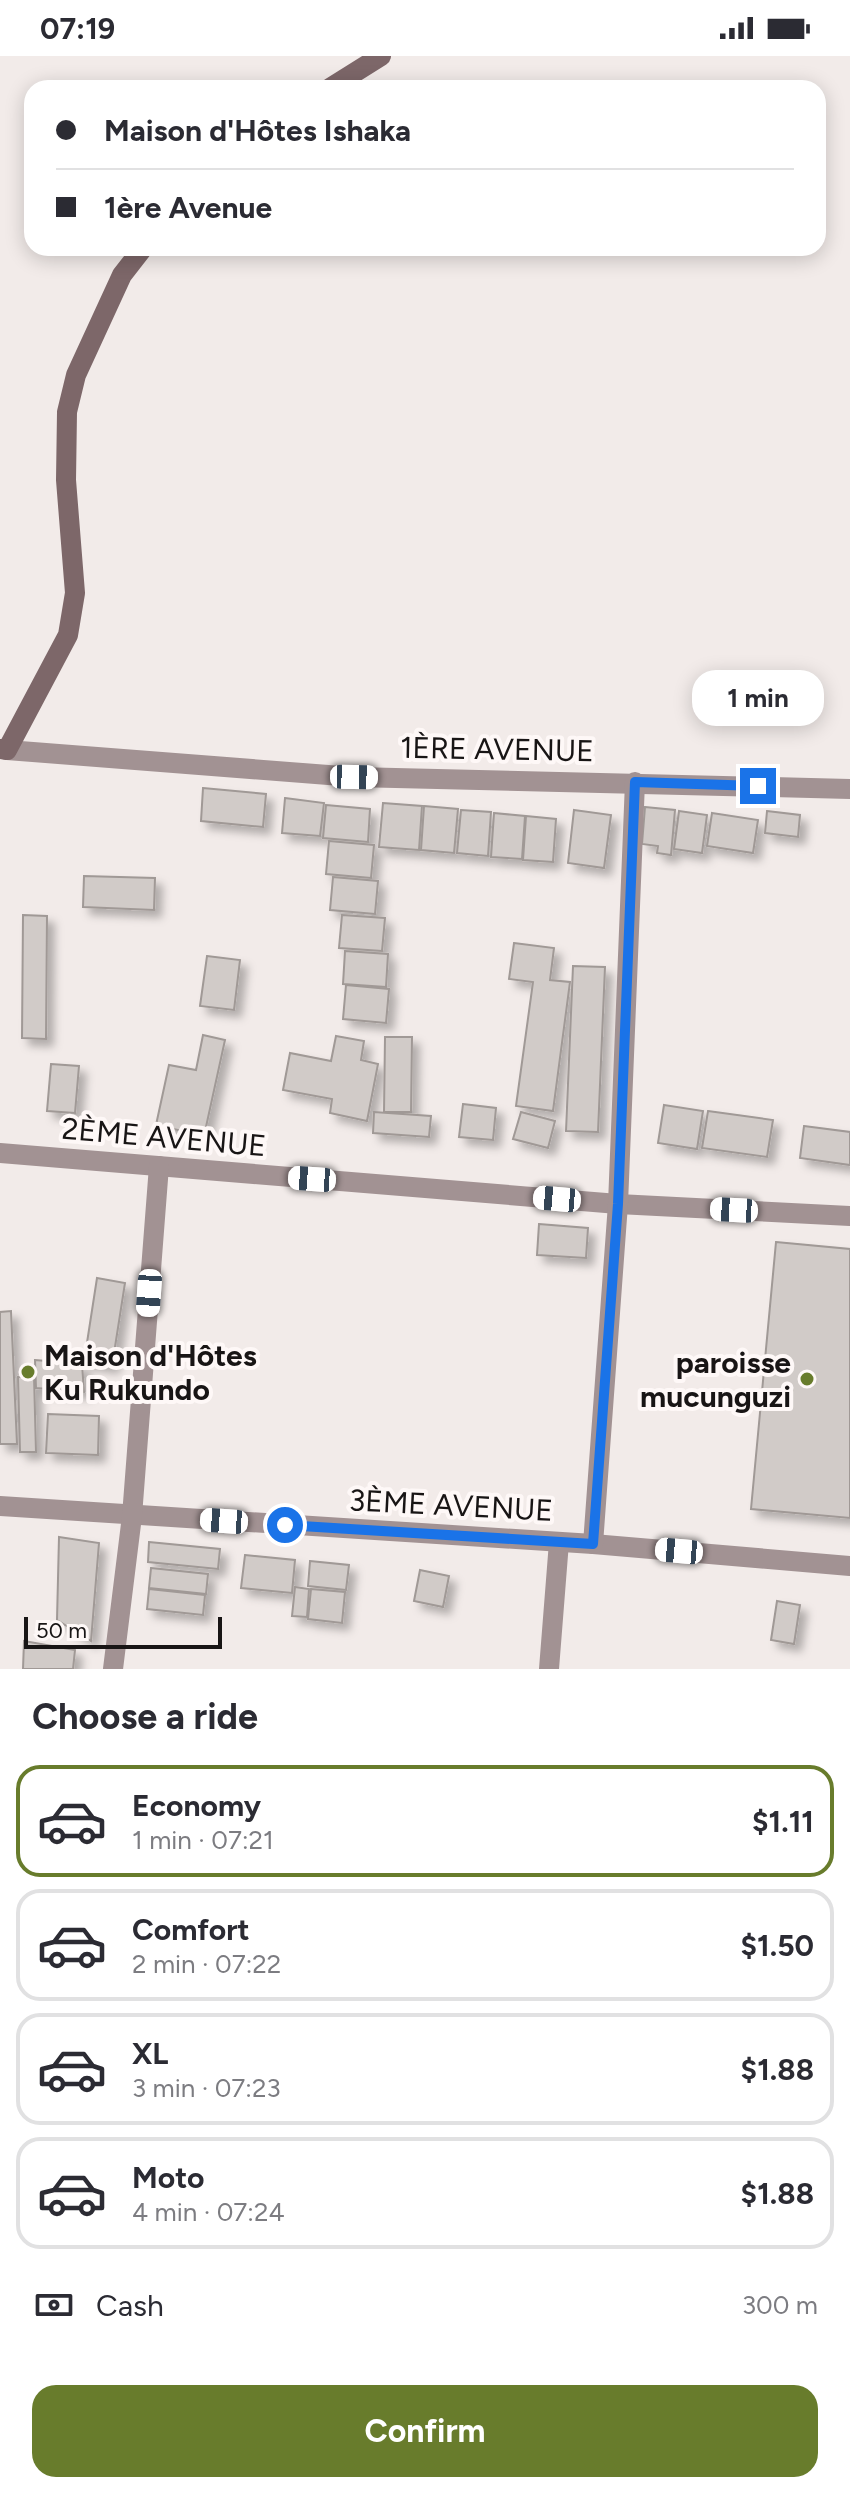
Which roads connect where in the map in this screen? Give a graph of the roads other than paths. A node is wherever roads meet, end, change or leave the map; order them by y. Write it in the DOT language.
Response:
graph roads {
  1 [pos="381,56"];
  2 [pos="343,80"];
  3 [pos="137,256"];
  4 [pos="3,750"];
  5 [pos="635,782"];
  6 [pos="850,789"];
  7 [pos="0,1153"];
  8 [pos="159,1166"];
  9 [pos="618,1204"];
  10 [pos="850,1216"];
  11 [pos="0,1506"];
  12 [pos="132,1516"];
  13 [pos="559,1542"];
  14 [pos="593,1544"];
  15 [pos="850,1566"];
  16 [pos="113,1669"];
  17 [pos="549,1669"];
  1 -- 2 [label="main road"];
  3 -- 4 [label="main road"];
  4 -- 5 [label="street, 1ÈRE AVENUE"];
  5 -- 6 [label="street, 1ÈRE AVENUE"];
  5 -- 9 [label="street"];
  7 -- 8 [label="street, 2ÈME AVENUE"];
  8 -- 9 [label="street, 2ÈME AVENUE"];
  8 -- 12 [label="street"];
  9 -- 10 [label="street, 2ÈME AVENUE"];
  9 -- 14 [label="street"];
  11 -- 12 [label="street, 3ÈME AVENUE"];
  12 -- 13 [label="street, 3ÈME AVENUE"];
  12 -- 16 [label="street"];
  13 -- 14 [label="street, 3ÈME AVENUE"];
  13 -- 17 [label="street"];
  14 -- 15 [label="street, 3ÈME AVENUE"];
}
